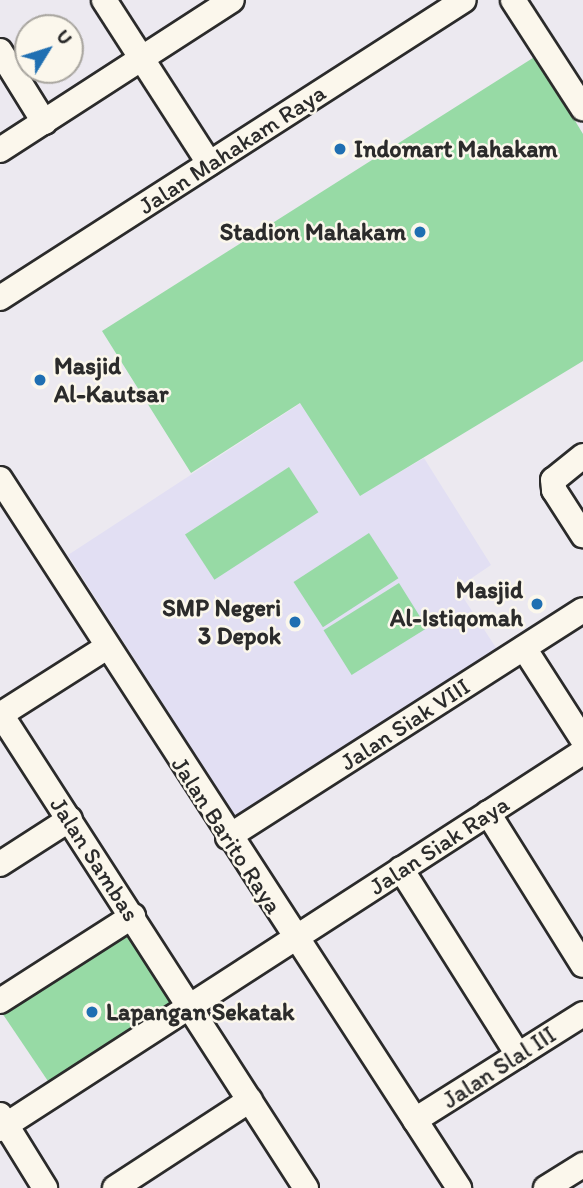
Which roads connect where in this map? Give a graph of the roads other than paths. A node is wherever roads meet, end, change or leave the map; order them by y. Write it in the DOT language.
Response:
graph roads {
  1 [pos="104,0"];
  2 [pos="232,0"];
  3 [pos="464,0"];
  4 [pos="513,0"];
  5 [pos="0,51"];
  6 [pos="142,58"];
  7 [pos="583,108"];
  8 [pos="44,122"];
  9 [pos="0,150"];
  10 [pos="209,163"];
  11 [pos="0,298"];
  12 [pos="583,456"];
  13 [pos="0,479"];
  14 [pos="583,535"];
  15 [pos="583,610"];
  16 [pos="107,647"];
  17 [pos="524,648"];
  18 [pos="0,714"];
  19 [pos="583,740"];
  20 [pos="583,752"];
  21 [pos="488,813"];
  22 [pos="69,819"];
  23 [pos="228,838"];
  24 [pos="0,864"];
  25 [pos="401,869"];
  26 [pos="133,916"];
  27 [pos="295,938"];
  28 [pos="583,965"];
  29 [pos="0,1001"];
  30 [pos="190,1004"];
  31 [pos="583,1014"];
  32 [pos="518,1055"];
  33 [pos="250,1100"];
  34 [pos="415,1120"];
  35 [pos="2,1123"];
  36 [pos="583,1164"];
  37 [pos="45,1188"];
  38 [pos="115,1188"];
  39 [pos="306,1188"];
  40 [pos="459,1188"];
  41 [pos="546,1188"];
  1 -- 6 [label="street"];
  2 -- 6 [label="street"];
  3 -- 10 [label="street, Jalan Mahakam Raya"];
  4 -- 7 [label="street"];
  5 -- 8 [label="street"];
  6 -- 8 [label="street"];
  6 -- 10 [label="street"];
  8 -- 9 [label="street"];
  10 -- 11 [label="street, Jalan Mahakam Raya"];
  12 -- 14 [label="street"];
  13 -- 16 [label="street, Jalan Barito Raya"];
  15 -- 17 [label="street, Jalan Siak VIII"];
  16 -- 18 [label="street"];
  16 -- 23 [label="street, Jalan Barito Raya"];
  17 -- 19 [label="street"];
  17 -- 23 [label="street, Jalan Siak VIII"];
  18 -- 22 [label="street, Jalan Sambas"];
  20 -- 21 [label="street, Jalan Siak Raya"];
  21 -- 25 [label="street, Jalan Siak Raya"];
  21 -- 28 [label="street"];
  22 -- 24 [label="street"];
  22 -- 26 [label="street, Jalan Sambas"];
  23 -- 27 [label="street, Jalan Barito Raya"];
  25 -- 27 [label="street, Jalan Siak Raya"];
  25 -- 32 [label="street"];
  26 -- 29 [label="street"];
  26 -- 30 [label="street, Jalan Sambas"];
  27 -- 30 [label="street, Jalan Siak Raya"];
  27 -- 34 [label="street, Jalan Barito Raya"];
  30 -- 33 [label="street, Jalan Sambas"];
  30 -- 35 [label="street, Jalan Siak Raya"];
  31 -- 32 [label="street, Jalan Slal III"];
  32 -- 34 [label="street, Jalan Slal III"];
  33 -- 38 [label="street"];
  33 -- 39 [label="street, Jalan Sambas"];
  34 -- 40 [label="street, Jalan Barito Raya"];
  35 -- 37 [label="street"];
  36 -- 41 [label="street"];
}
